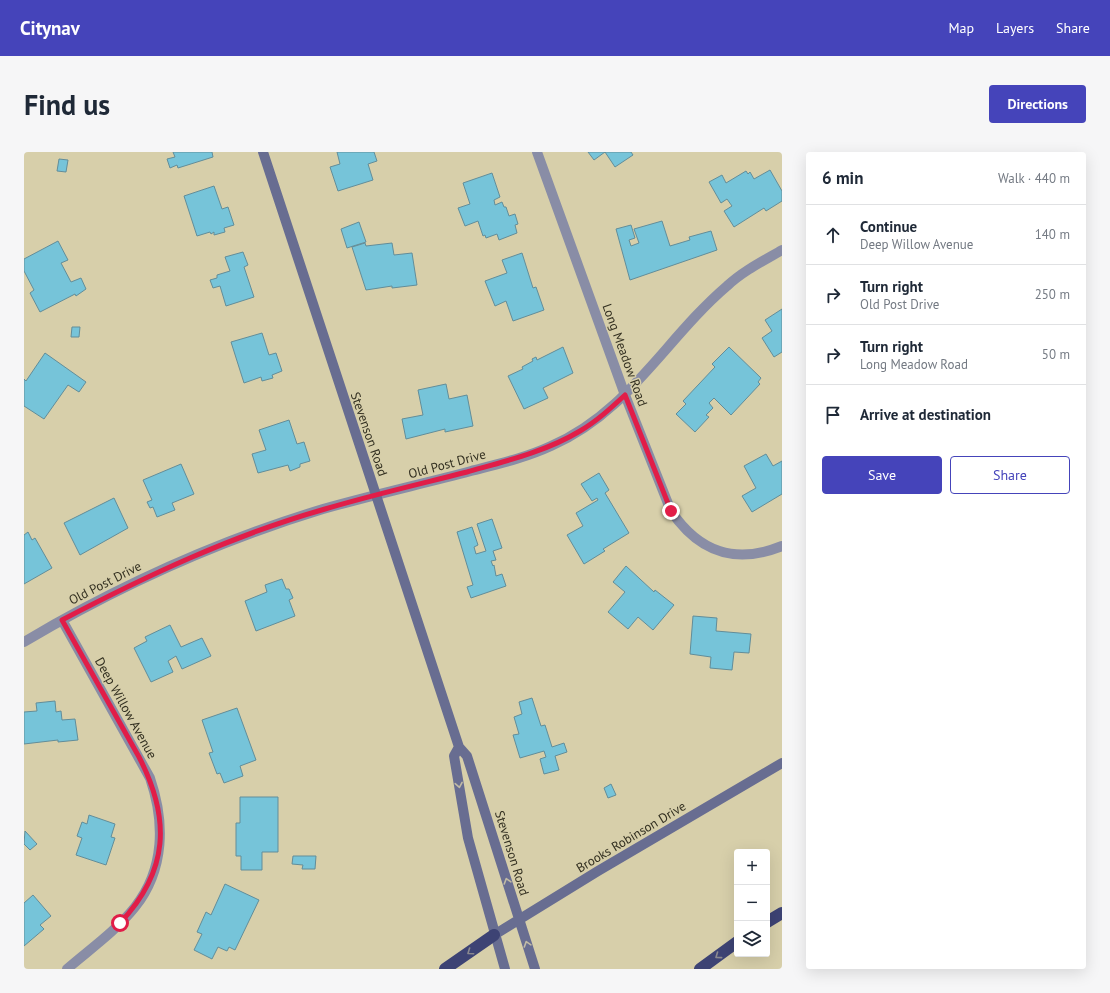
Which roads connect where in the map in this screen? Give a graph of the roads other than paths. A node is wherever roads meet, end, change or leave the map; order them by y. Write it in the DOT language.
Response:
graph roads {
  1 [pos="263,152"];
  2 [pos="537,152"];
  3 [pos="782,250"];
  4 [pos="625,395"];
  5 [pos="376,496"];
  6 [pos="782,546"];
  7 [pos="62,620"];
  8 [pos="24,642"];
  9 [pos="459,747"];
  10 [pos="782,763"];
  11 [pos="782,912"];
  12 [pos="518,919"];
  13 [pos="768,921"];
  14 [pos="494,935"];
  15 [pos="734,944"];
  16 [pos="67,969"];
  17 [pos="445,969"];
  18 [pos="505,969"];
  19 [pos="535,969"];
  20 [pos="700,969"];
  1 -- 5 [label="main road, Stevenson Road"];
  2 -- 4 [label="street, Long Meadow Road"];
  3 -- 4 [label="street, Old Post Drive"];
  4 -- 5 [label="street, Old Post Drive"];
  4 -- 6 [label="street, Long Meadow Road"];
  5 -- 7 [label="street, Old Post Drive"];
  5 -- 9 [label="main road, Stevenson Road"];
  7 -- 8 [label="street, Old Post Drive"];
  7 -- 16 [label="street, Deep Willow Avenue"];
  12 -- 9 [label="main road, Stevenson Road, one-way"];
  9 -- 14 [label="main road, Stevenson Road, one-way"];
  10 -- 12 [label="main road, Brooks Robinson Drive"];
  11 -- 13 [label="highway"];
  12 -- 14 [label="main road, Brooks Robinson Drive"];
  19 -- 12 [label="main road, Stevenson Road, one-way"];
  14 -- 17 [label="highway, one-way"];
  14 -- 18 [label="main road, Stevenson Road"];
  15 -- 20 [label="highway, one-way"];
}
